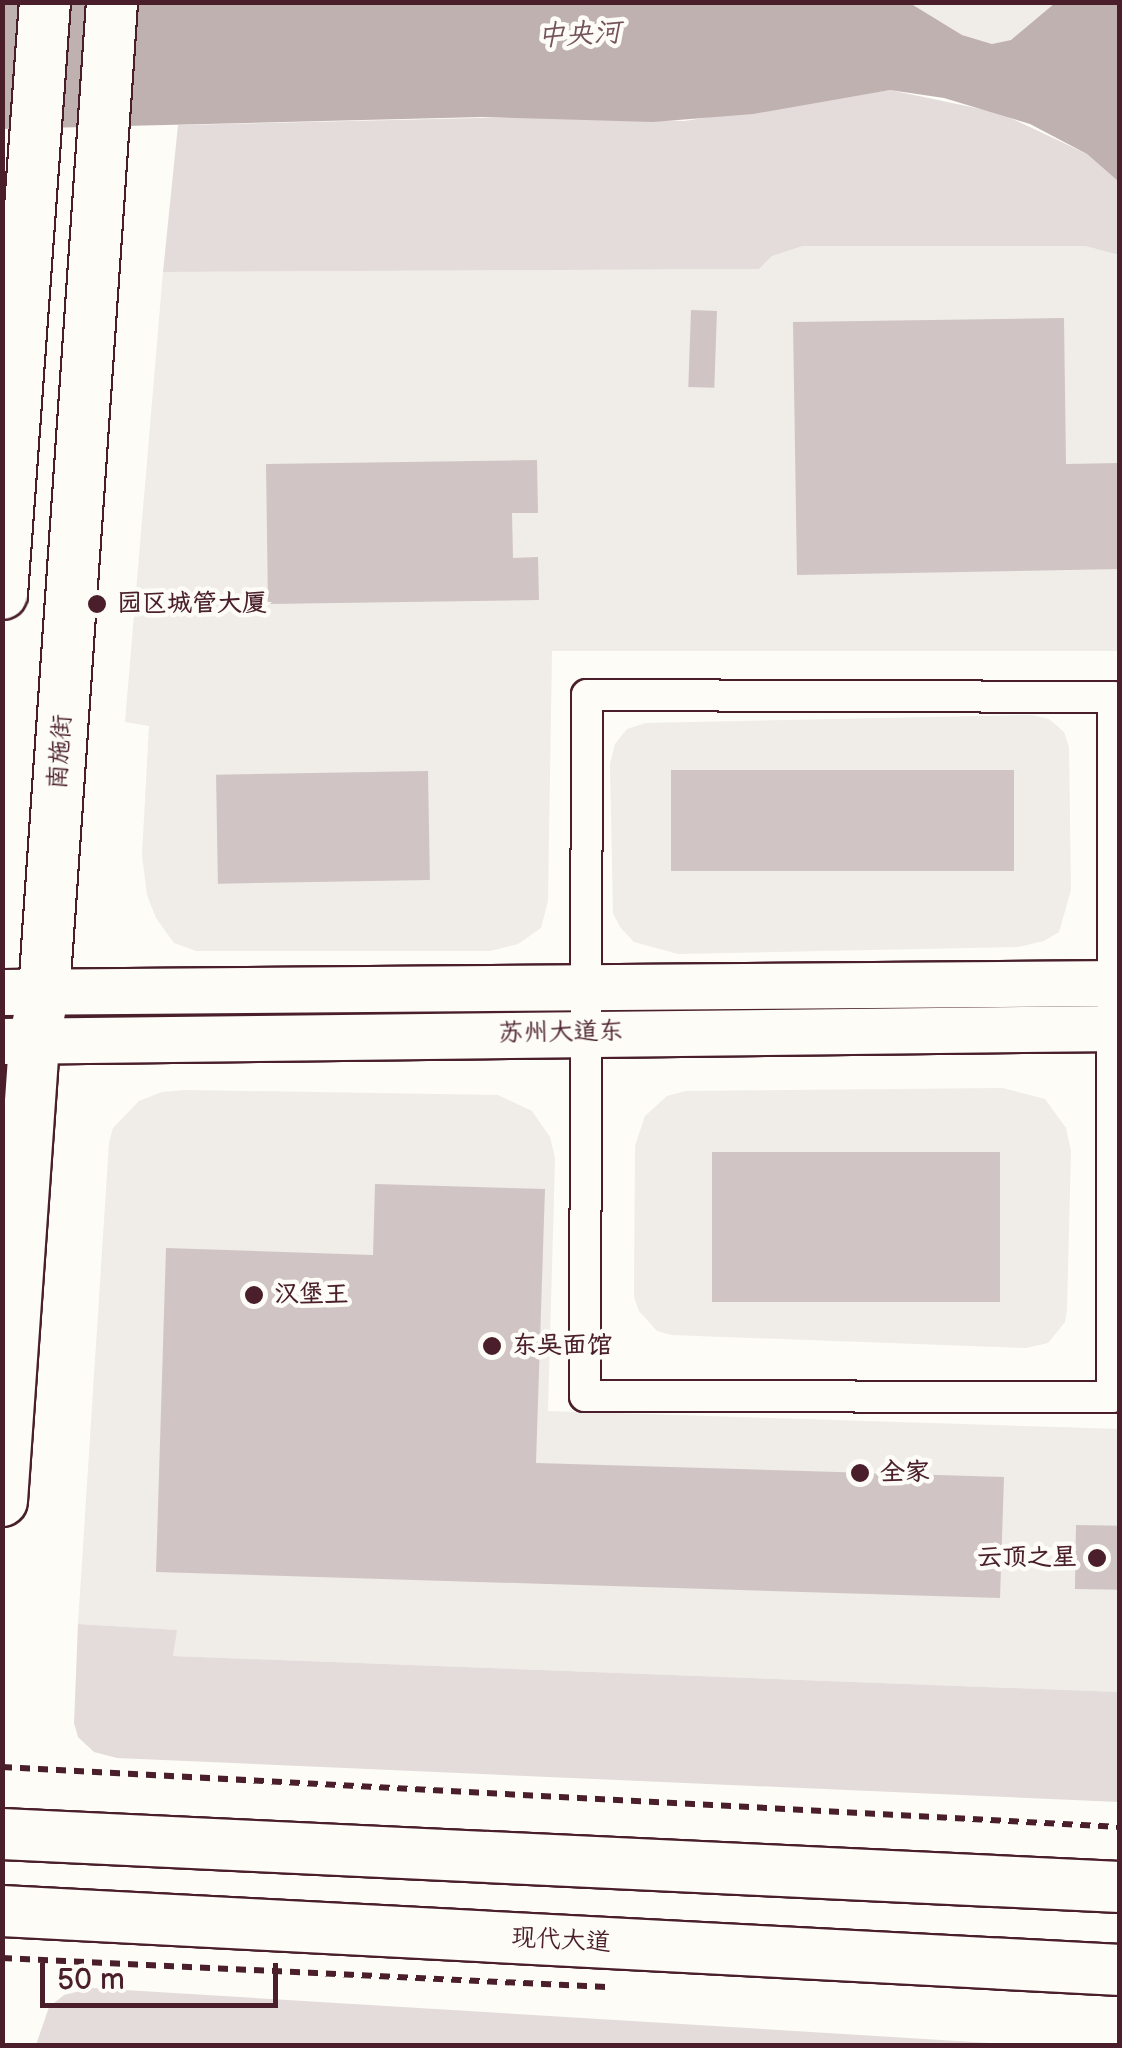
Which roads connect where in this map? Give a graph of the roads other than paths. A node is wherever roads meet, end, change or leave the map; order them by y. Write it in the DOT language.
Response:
graph roads {
  1 [pos="45,2"];
  2 [pos="112,2"];
  3 [pos="2,594"];
  4 [pos="1117,983"];
  5 [pos="587,987"];
  6 [pos="23,992"];
  7 [pos="1118,1028"];
  8 [pos="588,1032"];
  9 [pos="18,1040"];
  10 [pos="2,1501"];
  11 [pos="2,1834"];
  12 [pos="1120,1887"];
  13 [pos="2,1911"];
  14 [pos="1120,1970"];
  1 -- 3 [label="main road"];
  2 -- 6 [label="main road, 南施街"];
  4 -- 5 [label="main road, 苏州大道东"];
  4 -- 5 [label="street"];
  4 -- 7 [label="street"];
  5 -- 6 [label="main road, 苏州大道东"];
  5 -- 8 [label="street"];
  6 -- 9 [label="main road, 南施街"];
  7 -- 8 [label="main road, 苏州大道东"];
  7 -- 8 [label="street"];
  8 -- 9 [label="main road, 苏州大道东"];
  9 -- 10 [label="main road, 南施街"];
  11 -- 12 [label="main road"];
  13 -- 14 [label="main road, 现代大道"];
}
